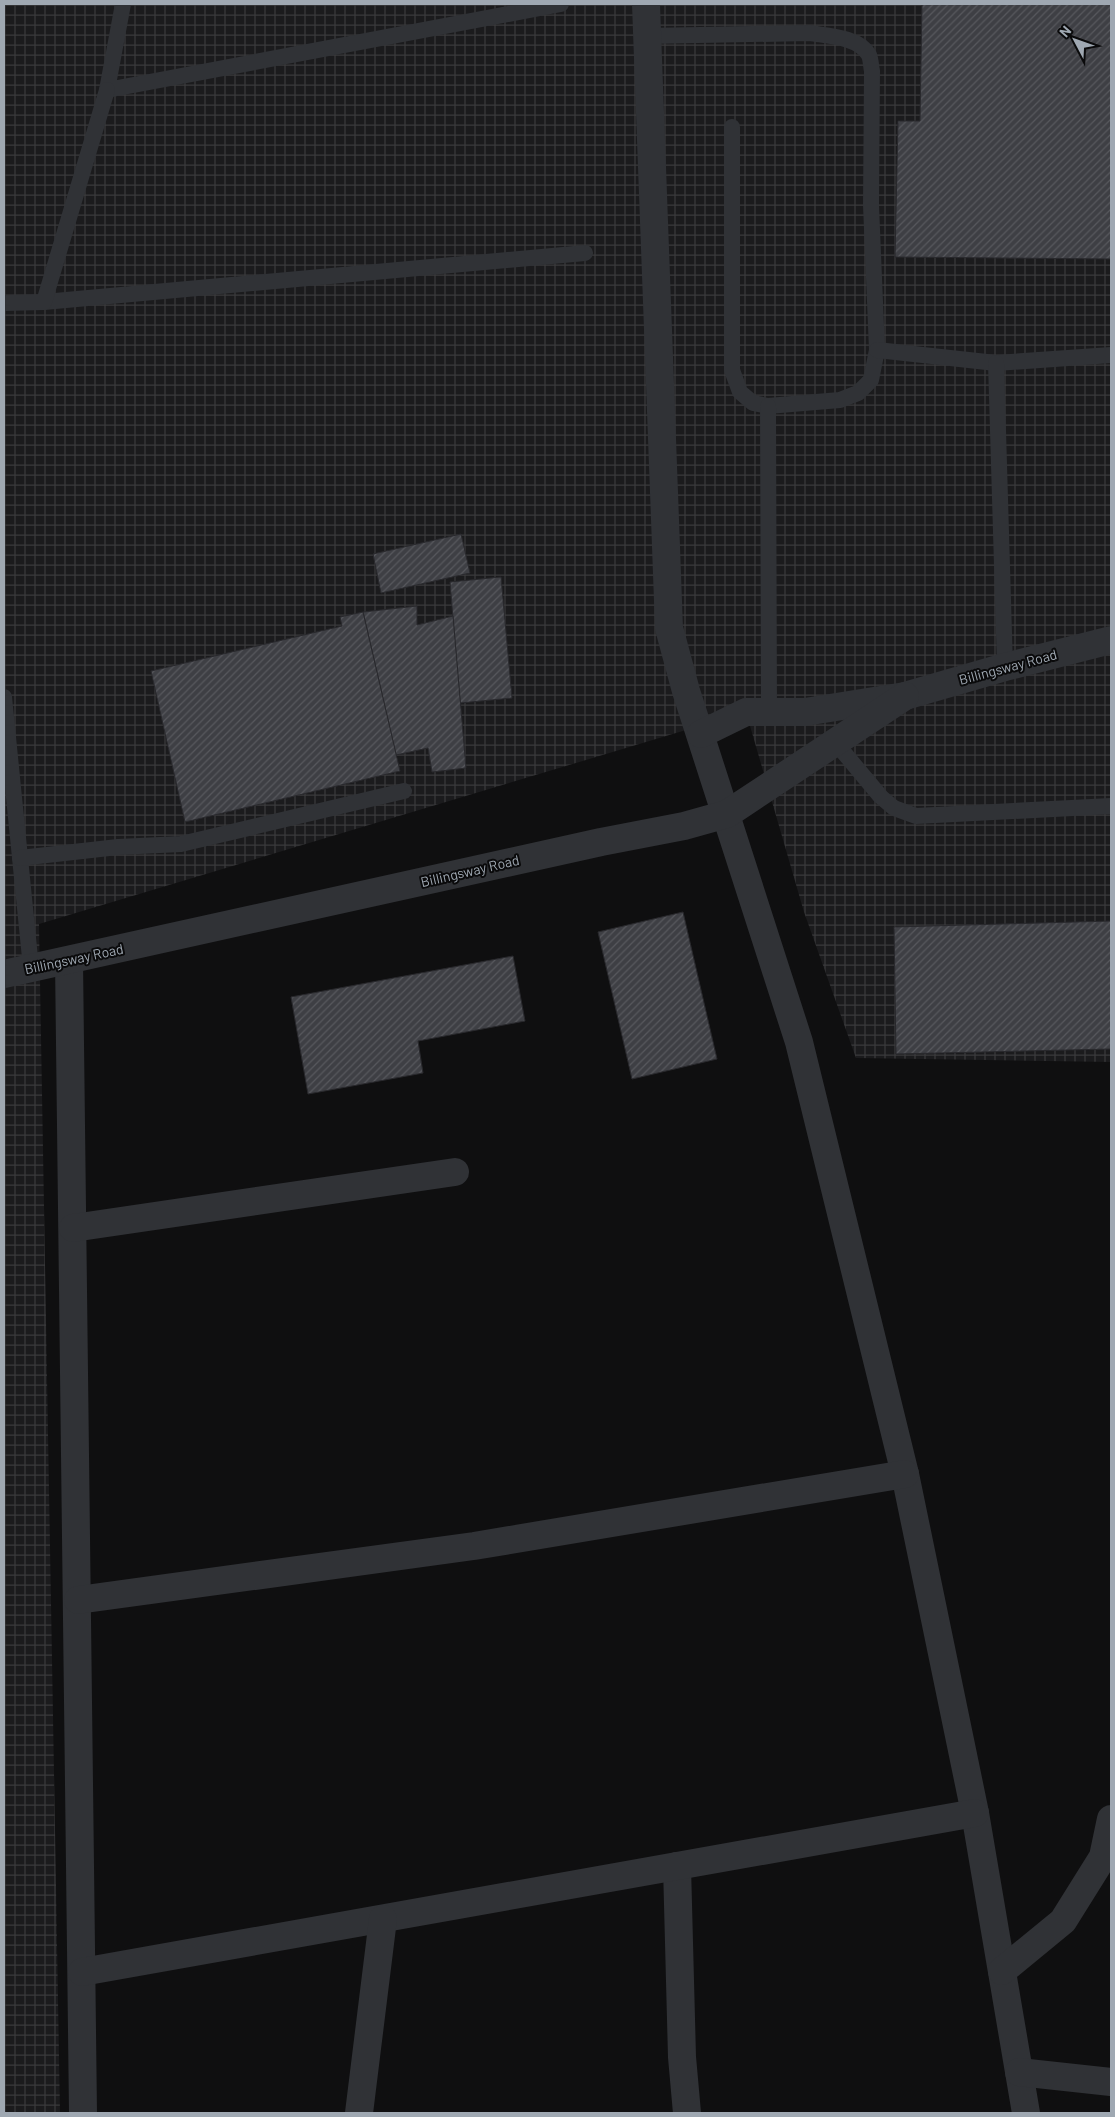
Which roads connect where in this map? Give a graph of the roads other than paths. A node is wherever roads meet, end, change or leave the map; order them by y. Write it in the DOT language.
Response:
graph roads {
  1 [pos="123,4"];
  2 [pos="561,4"];
  3 [pos="646,4"];
  4 [pos="507,9"];
  5 [pos="647,36"];
  6 [pos="107,90"];
  7 [pos="732,127"];
  8 [pos="585,253"];
  9 [pos="44,302"];
  10 [pos="4,303"];
  11 [pos="877,350"];
  12 [pos="1111,354"];
  13 [pos="996,363"];
  14 [pos="768,406"];
  15 [pos="1111,640"];
  16 [pos="1005,667"];
  17 [pos="905,696"];
  18 [pos="4,697"];
  19 [pos="769,712"];
  20 [pos="701,734"];
  21 [pos="835,742"];
  22 [pos="404,791"];
  23 [pos="1111,806"];
  24 [pos="727,814"];
  25 [pos="20,858"];
  26 [pos="69,961"];
  27 [pos="31,968"];
  28 [pos="4,974"];
  29 [pos="455,1172"];
  30 [pos="73,1228"];
  31 [pos="905,1474"];
  32 [pos="78,1600"];
  33 [pos="975,1813"];
  34 [pos="1111,1818"];
  35 [pos="678,1866"];
  36 [pos="383,1918"];
  37 [pos="1002,1971"];
  38 [pos="82,1972"];
  39 [pos="1019,2072"];
  40 [pos="1111,2082"];
  41 [pos="83,2113"];
  42 [pos="359,2113"];
  43 [pos="687,2113"];
  44 [pos="1026,2113"];
  1 -- 6 [label="lane"];
  2 -- 4 [label="lane"];
  3 -- 5 [label="street"];
  4 -- 6 [label="lane"];
  5 -- 11 [label="lane"];
  5 -- 20 [label="street"];
  6 -- 9 [label="lane"];
  7 -- 14 [label="lane"];
  8 -- 9 [label="lane"];
  9 -- 10 [label="lane"];
  11 -- 13 [label="lane"];
  11 -- 14 [label="lane"];
  12 -- 13 [label="lane"];
  13 -- 16 [label="lane"];
  14 -- 19 [label="lane"];
  15 -- 16 [label="street, Billingsway Road"];
  16 -- 17 [label="street, Billingsway Road"];
  17 -- 19 [label="street, Billingsway Road"];
  17 -- 21 [label="street, Billingsway Road"];
  18 -- 25 [label="lane"];
  19 -- 20 [label="street, Billingsway Road"];
  20 -- 24 [label="street"];
  21 -- 23 [label="lane"];
  21 -- 24 [label="street, Billingsway Road"];
  22 -- 25 [label="lane"];
  24 -- 26 [label="street, Billingsway Road"];
  24 -- 31 [label="street"];
  25 -- 27 [label="lane"];
  26 -- 27 [label="street, Billingsway Road"];
  26 -- 30 [label="street"];
  27 -- 28 [label="street, Billingsway Road"];
  29 -- 30 [label="street"];
  30 -- 32 [label="street"];
  31 -- 32 [label="street"];
  31 -- 33 [label="street"];
  32 -- 38 [label="street"];
  33 -- 35 [label="street"];
  33 -- 37 [label="street"];
  34 -- 37 [label="street"];
  35 -- 36 [label="street"];
  35 -- 43 [label="street"];
  36 -- 38 [label="street"];
  36 -- 42 [label="street"];
  37 -- 39 [label="street"];
  38 -- 41 [label="street"];
  39 -- 40 [label="street"];
  39 -- 44 [label="street"];
}
